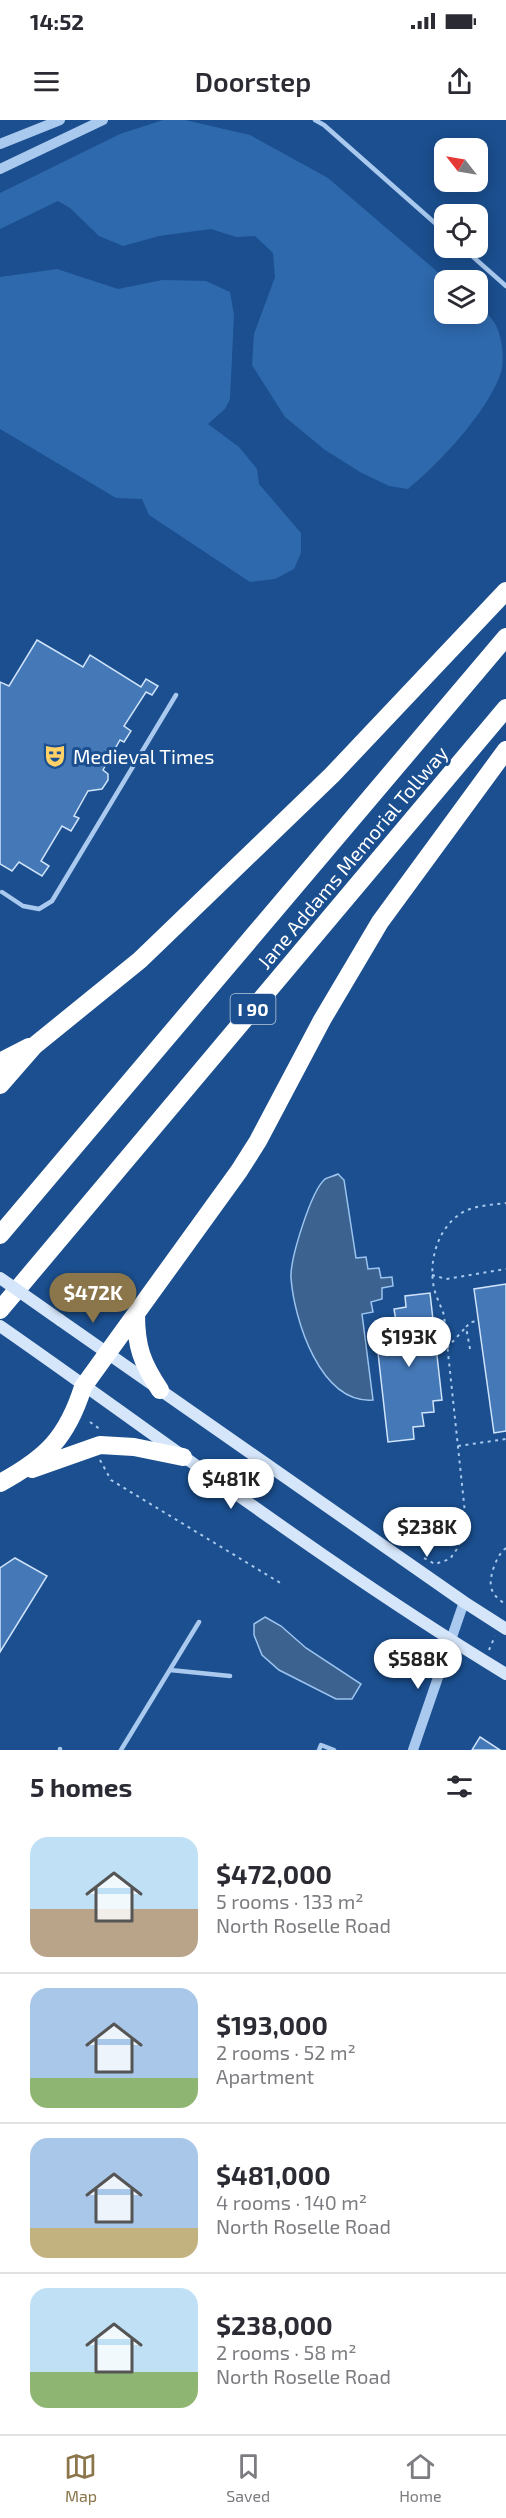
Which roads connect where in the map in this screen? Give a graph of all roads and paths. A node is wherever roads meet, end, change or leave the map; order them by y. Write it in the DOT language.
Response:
graph roads {
  1 [pos="60,120"];
  2 [pos="103,120"];
  3 [pos="315,120"];
  4 [pos="0,144"];
  5 [pos="0,169"];
  6 [pos="434,222"];
  7 [pos="474,258"];
  8 [pos="506,286"];
  9 [pos="506,591"];
  10 [pos="506,637"];
  11 [pos="176,695"];
  12 [pos="506,708"];
  13 [pos="506,750"];
  14 [pos="1,892"];
  15 [pos="34,1046"];
  16 [pos="0,1062"];
  17 [pos="0,1084"];
  18 [pos="506,1203"];
  19 [pos="0,1235"];
  20 [pos="506,1269"];
  21 [pos="432,1275"];
  22 [pos="0,1278"];
  23 [pos="0,1310"];
  24 [pos="136,1314"];
  25 [pos="478,1321"];
  26 [pos="0,1326"];
  27 [pos="466,1327"];
  28 [pos="447,1348"];
  29 [pos="470,1349"];
  30 [pos="107,1354"];
  31 [pos="83,1387"];
  32 [pos="160,1390"];
  33 [pos="90,1422"];
  34 [pos="101,1430"];
  35 [pos="506,1439"];
  36 [pos="457,1446"];
  37 [pos="99,1457"];
  38 [pos="183,1457"];
  39 [pos="16,1474"];
  40 [pos="0,1483"];
  41 [pos="506,1548"];
  42 [pos="417,1554"];
  43 [pos="282,1584"];
  44 [pos="464,1602"];
  45 [pos="506,1605"];
  46 [pos="199,1622"];
  47 [pos="503,1627"];
  48 [pos="450,1640"];
  49 [pos="484,1661"];
  50 [pos="170,1670"];
  51 [pos="506,1674"];
  52 [pos="230,1676"];
  53 [pos="122,1750"];
  54 [pos="319,1750"];
  55 [pos="334,1750"];
  56 [pos="412,1750"];
  1 -- 4 [label="street"];
  2 -- 5 [label="street"];
  3 -- 6 [label="lane"];
  7 -- 8 [label="lane"];
  9 -- 15 [label="highway"];
  10 -- 19 [label="highway, Jane Addams Memorial Tollway / I 90"];
  11 -- 14 [label="lane"];
  12 -- 23 [label="highway, Jane Addams Memorial Tollway / I 90"];
  13 -- 24 [label="highway"];
  15 -- 16 [label="highway"];
  15 -- 17 [label="highway"];
  18 -- 21 [label="path"];
  20 -- 21 [label="path"];
  21 -- 28 [label="path"];
  22 -- 30 [label="main road, bridge"];
  24 -- 30 [label="highway"];
  24 -- 32 [label="highway"];
  25 -- 27 [label="path"];
  26 -- 31 [label="main road"];
  27 -- 28 [label="path"];
  27 -- 29 [label="path"];
  28 -- 36 [label="path"];
  30 -- 31 [label="highway"];
  30 -- 32 [label="main road"];
  31 -- 38 [label="main road"];
  31 -- 39 [label="highway"];
  32 -- 44 [label="main road"];
  33 -- 34 [label="path"];
  35 -- 36 [label="path"];
  36 -- 42 [label="path"];
  37 -- 43 [label="path"];
  38 -- 39 [label="highway"];
  38 -- 48 [label="main road"];
  39 -- 40 [label="highway"];
  41 -- 45 [label="path"];
  44 -- 47 [label="main road"];
  44 -- 48 [label="street"];
  46 -- 50 [label="lane"];
  47 -- 49 [label="path"];
  48 -- 49 [label="main road"];
  48 -- 56 [label="street"];
  49 -- 51 [label="main road"];
  50 -- 52 [label="lane"];
  50 -- 53 [label="lane"];
  54 -- 55 [label="lane"];
}
